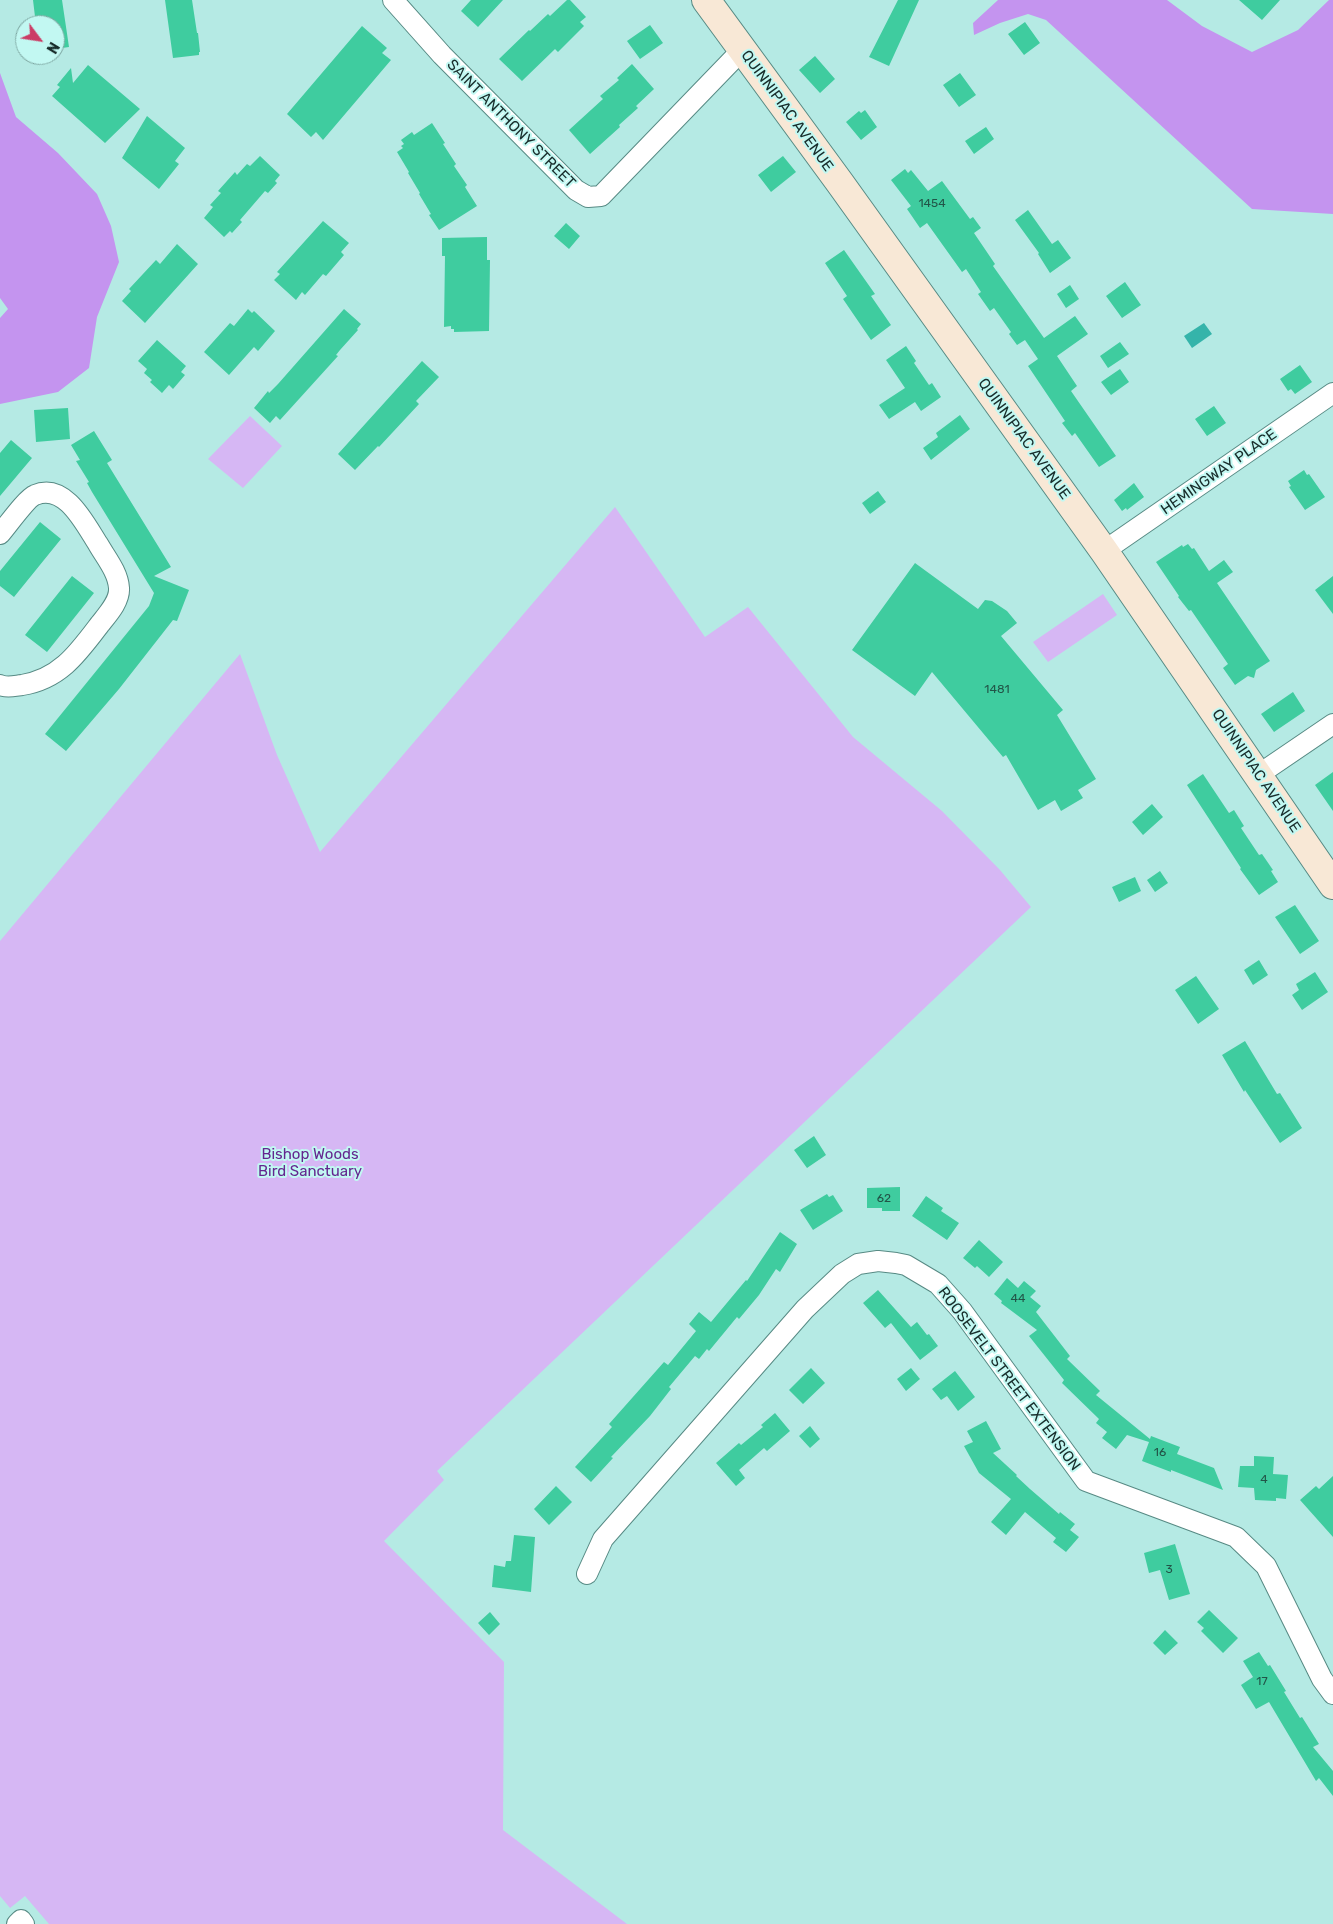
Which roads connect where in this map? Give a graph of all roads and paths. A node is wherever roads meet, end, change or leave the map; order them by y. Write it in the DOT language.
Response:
graph roads {
  1 [pos="393,0"];
  2 [pos="706,0"];
  3 [pos="742,50"];
  4 [pos="1333,393"];
  5 [pos="0,534"];
  6 [pos="1104,550"];
  7 [pos="0,685"];
  8 [pos="1333,724"];
  9 [pos="1258,775"];
  10 [pos="1333,885"];
  11 [pos="587,1574"];
  12 [pos="1333,1694"];
  1 -- 3 [label="street, SAINT ANTHONY STREET"];
  2 -- 3 [label="main road, QUINNIPIAC AVENUE"];
  3 -- 6 [label="main road, QUINNIPIAC AVENUE"];
  4 -- 6 [label="street, HEMINGWAY PLACE"];
  5 -- 7 [label="street"];
  6 -- 9 [label="main road, QUINNIPIAC AVENUE"];
  8 -- 9 [label="street"];
  9 -- 10 [label="main road, QUINNIPIAC AVENUE"];
  11 -- 12 [label="street, ROOSEVELT STREET EXTENSION"];
}
